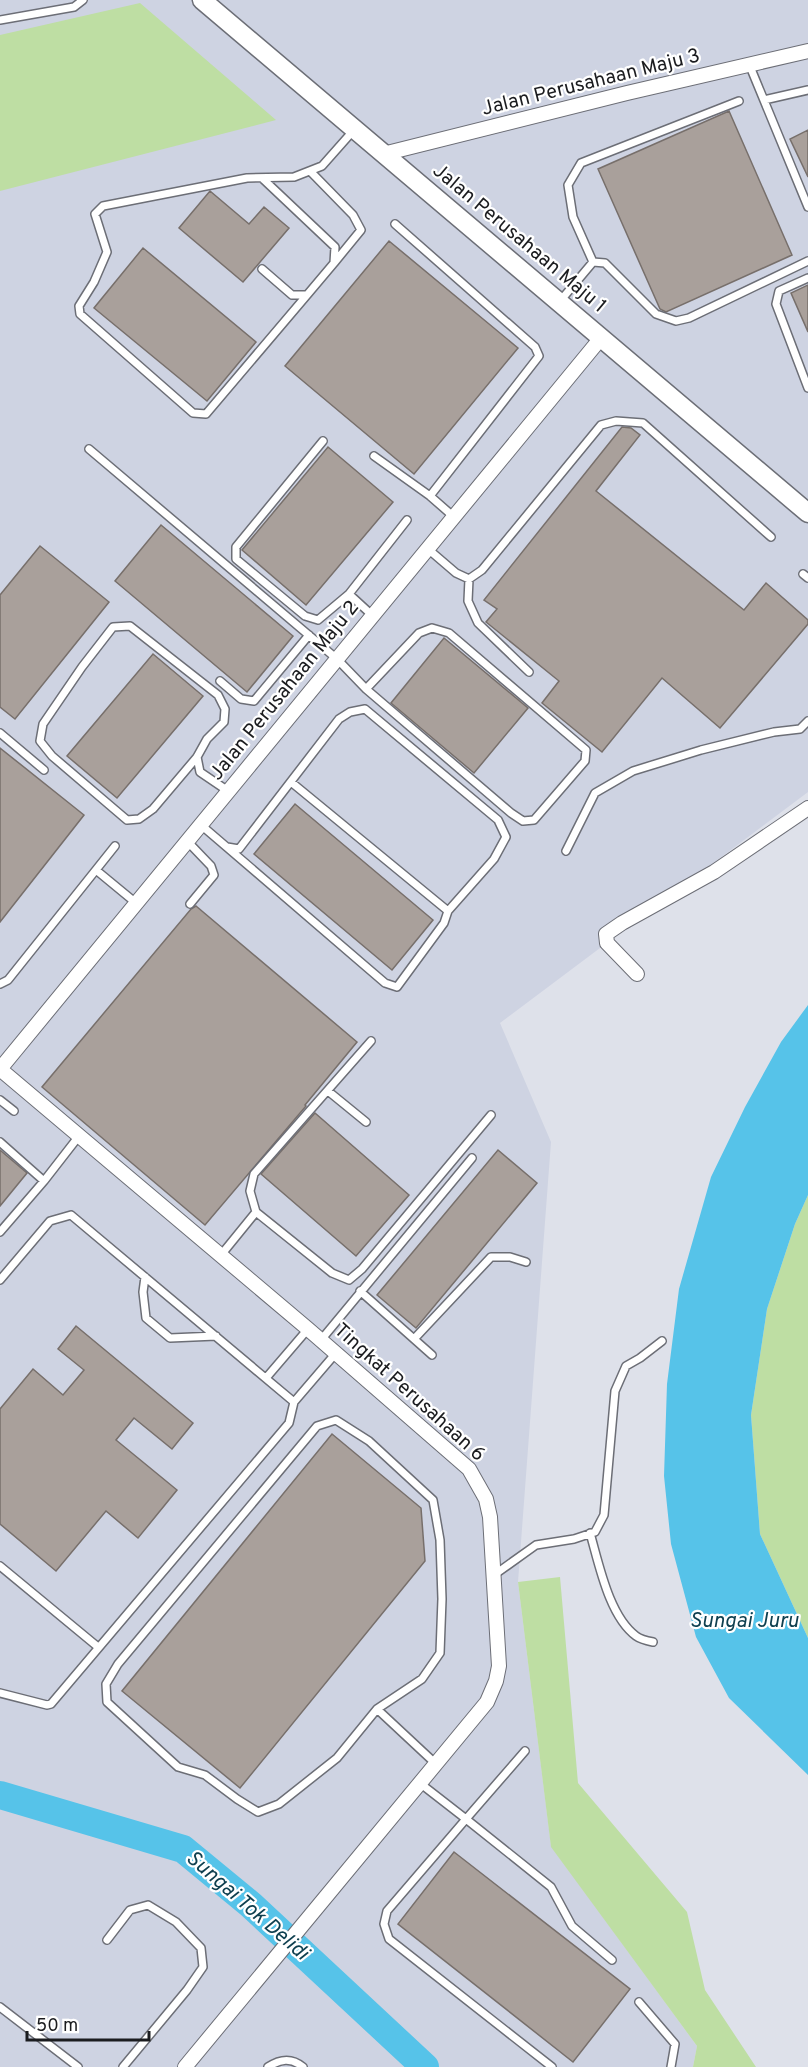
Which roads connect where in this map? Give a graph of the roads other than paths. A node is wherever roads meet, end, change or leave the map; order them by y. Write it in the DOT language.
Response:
graph roads {
  1 [pos="83,0"];
  2 [pos="202,0"];
  3 [pos="0,20"];
  4 [pos="808,51"];
  5 [pos="749,64"];
  6 [pos="808,90"];
  7 [pos="764,100"];
  8 [pos="739,101"];
  9 [pos="355,130"];
  10 [pos="383,154"];
  11 [pos="310,171"];
  12 [pos="262,178"];
  13 [pos="808,207"];
  14 [pos="395,224"];
  15 [pos="808,261"];
  16 [pos="593,262"];
  17 [pos="334,263"];
  18 [pos="262,269"];
  19 [pos="808,278"];
  20 [pos="307,295"];
  21 [pos="559,302"];
  22 [pos="601,338"];
  23 [pos="808,388"];
  24 [pos="323,441"];
  25 [pos="89,449"];
  26 [pos="374,456"];
  27 [pos="430,496"];
  28 [pos="808,513"];
  29 [pos="454,516"];
  30 [pos="407,520"];
  31 [pos="771,537"];
  32 [pos="428,549"];
  33 [pos="469,579"];
  34 [pos="349,594"];
  35 [pos="373,616"];
  36 [pos="309,635"];
  37 [pos="337,659"];
  38 [pos="529,672"];
  39 [pos="220,681"];
  40 [pos="366,689"];
  41 [pos="808,721"];
  42 [pos="0,733"];
  43 [pos="197,757"];
  44 [pos="44,770"];
  45 [pos="291,782"];
  46 [pos="228,791"];
  47 [pos="808,808"];
  48 [pos="201,825"];
  49 [pos="187,841"];
  50 [pos="115,846"];
  51 [pos="227,847"];
  52 [pos="566,851"];
  53 [pos="96,870"];
  54 [pos="136,903"];
  55 [pos="190,904"];
  56 [pos="448,910"];
  57 [pos="637,974"];
  58 [pos="0,984"];
  59 [pos="371,1041"];
  60 [pos="0,1069"];
  61 [pos="328,1091"];
  62 [pos="0,1100"];
  63 [pos="14,1111"];
  64 [pos="491,1115"];
  65 [pos="366,1122"];
  66 [pos="79,1136"];
  67 [pos="0,1142"];
  68 [pos="472,1158"];
  69 [pos="44,1181"];
  70 [pos="256,1212"];
  71 [pos="0,1232"];
  72 [pos="221,1255"];
  73 [pos="526,1262"];
  74 [pos="145,1277"];
  75 [pos="0,1280"];
  76 [pos="360,1291"];
  77 [pos="308,1329"];
  78 [pos="216,1336"];
  79 [pos="414,1339"];
  80 [pos="321,1340"];
  81 [pos="662,1341"];
  82 [pos="336,1353"];
  83 [pos="432,1355"];
  84 [pos="266,1378"];
  85 [pos="294,1402"];
  86 [pos="590,1533"];
  87 [pos="0,1566"];
  88 [pos="494,1575"];
  89 [pos="653,1642"];
  90 [pos="98,1647"];
  91 [pos="0,1693"];
  92 [pos="376,1709"];
  93 [pos="525,1751"];
  94 [pos="437,1764"];
  95 [pos="421,1784"];
  96 [pos="466,1819"];
  97 [pos="106,1940"];
  98 [pos="612,1960"];
  99 [pos="639,2002"];
  100 [pos="0,2007"];
  101 [pos="78,2067"];
  102 [pos="123,2067"];
  103 [pos="185,2067"];
  104 [pos="268,2067"];
  105 [pos="303,2067"];
  106 [pos="552,2067"];
  107 [pos="671,2067"];
  1 -- 3 [label="lane"];
  2 -- 9 [label="street, Jalan Perusahaan Maju 1"];
  4 -- 5 [label="street, Jalan Perusahaan Maju 3"];
  5 -- 7 [label="lane"];
  5 -- 10 [label="street, Jalan Perusahaan Maju 3"];
  6 -- 7 [label="lane"];
  7 -- 13 [label="lane"];
  8 -- 16 [label="lane"];
  9 -- 10 [label="street, Jalan Perusahaan Maju 1"];
  9 -- 11 [label="lane"];
  10 -- 21 [label="street, Jalan Perusahaan Maju 1"];
  11 -- 12 [label="lane"];
  11 -- 17 [label="lane"];
  12 -- 17 [label="lane"];
  12 -- 20 [label="lane"];
  14 -- 27 [label="lane"];
  15 -- 16 [label="lane"];
  16 -- 21 [label="lane"];
  17 -- 20 [label="lane"];
  18 -- 20 [label="lane"];
  19 -- 23 [label="lane"];
  21 -- 22 [label="street, Jalan Perusahaan Maju 1"];
  22 -- 28 [label="street, Jalan Perusahaan Maju 1"];
  22 -- 29 [label="street, Jalan Perusahaan Maju 2"];
  24 -- 34 [label="lane"];
  25 -- 36 [label="lane"];
  26 -- 27 [label="lane"];
  27 -- 29 [label="lane"];
  29 -- 32 [label="street, Jalan Perusahaan Maju 2"];
  30 -- 34 [label="lane"];
  31 -- 33 [label="lane"];
  32 -- 33 [label="lane"];
  32 -- 35 [label="street, Jalan Perusahaan Maju 2"];
  33 -- 38 [label="lane"];
  34 -- 35 [label="lane"];
  35 -- 37 [label="street, Jalan Perusahaan Maju 2"];
  36 -- 37 [label="lane"];
  36 -- 39 [label="lane"];
  37 -- 40 [label="lane"];
  37 -- 46 [label="street, Jalan Perusahaan Maju 2"];
  40 -- 40 [label="lane"];
  41 -- 52 [label="lane"];
  42 -- 44 [label="lane"];
  43 -- 43 [label="lane"];
  43 -- 46 [label="lane"];
  45 -- 51 [label="lane"];
  45 -- 56 [label="lane"];
  45 -- 56 [label="lane"];
  46 -- 48 [label="street, Jalan Perusahaan Maju 2"];
  47 -- 57 [label="street"];
  48 -- 49 [label="street, Jalan Perusahaan Maju 2"];
  48 -- 51 [label="lane"];
  49 -- 54 [label="street, Jalan Perusahaan Maju 2"];
  49 -- 55 [label="lane"];
  50 -- 53 [label="lane"];
  51 -- 56 [label="lane"];
  53 -- 54 [label="lane"];
  53 -- 58 [label="lane"];
  54 -- 60 [label="street, Jalan Perusahaan Maju 2"];
  59 -- 61 [label="lane"];
  60 -- 66 [label="street, Tingkat Perusahaan 6"];
  61 -- 65 [label="lane"];
  61 -- 70 [label="lane"];
  62 -- 63 [label="lane"];
  64 -- 70 [label="lane"];
  66 -- 69 [label="lane"];
  66 -- 72 [label="street, Tingkat Perusahaan 6"];
  67 -- 69 [label="lane"];
  68 -- 76 [label="lane"];
  69 -- 71 [label="lane"];
  70 -- 72 [label="lane"];
  72 -- 77 [label="street, Tingkat Perusahaan 6"];
  73 -- 79 [label="lane"];
  74 -- 75 [label="lane"];
  74 -- 78 [label="lane"];
  74 -- 78 [label="lane"];
  76 -- 79 [label="lane"];
  76 -- 80 [label="lane"];
  77 -- 80 [label="street, Tingkat Perusahaan 6"];
  77 -- 84 [label="lane"];
  78 -- 84 [label="lane"];
  79 -- 83 [label="lane"];
  80 -- 82 [label="street, Tingkat Perusahaan 6"];
  81 -- 86 [label="lane"];
  82 -- 85 [label="lane"];
  82 -- 88 [label="street, Tingkat Perusahaan 6"];
  84 -- 85 [label="lane"];
  85 -- 90 [label="lane"];
  86 -- 88 [label="lane"];
  86 -- 89 [label="lane"];
  87 -- 90 [label="lane"];
  88 -- 94 [label="street, Tingkat Perusahaan 6"];
  90 -- 91 [label="lane"];
  92 -- 92 [label="lane"];
  92 -- 94 [label="lane"];
  93 -- 96 [label="lane"];
  94 -- 95 [label="street, Tingkat Perusahaan 6"];
  95 -- 96 [label="lane"];
  95 -- 103 [label="street, Tingkat Perusahaan 6"];
  96 -- 98 [label="lane"];
  96 -- 106 [label="lane"];
  97 -- 102 [label="lane"];
  99 -- 107 [label="lane"];
  100 -- 101 [label="lane"];
  104 -- 105 [label="lane"];
}
